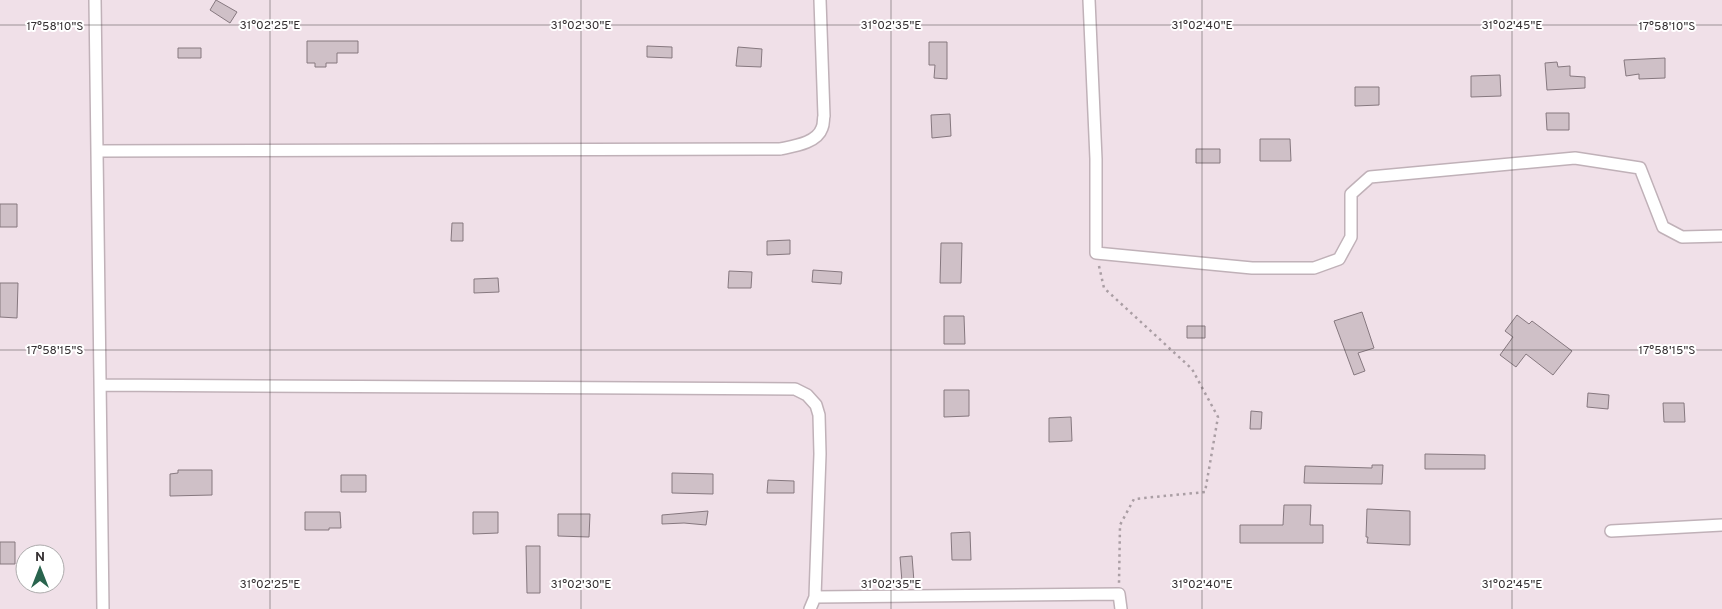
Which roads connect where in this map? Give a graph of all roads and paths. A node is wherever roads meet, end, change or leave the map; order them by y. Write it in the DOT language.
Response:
graph roads {
  1 [pos="95,0"];
  2 [pos="820,0"];
  3 [pos="1089,0"];
  4 [pos="97,151"];
  5 [pos="1722,236"];
  6 [pos="1096,253"];
  7 [pos="100,385"];
  8 [pos="1722,525"];
  9 [pos="1612,531"];
  10 [pos="1119,594"];
  11 [pos="815,597"];
  12 [pos="102,609"];
  13 [pos="810,609"];
  14 [pos="1121,609"];
  1 -- 4 [label="street"];
  2 -- 4 [label="street"];
  3 -- 6 [label="street"];
  4 -- 7 [label="street"];
  5 -- 6 [label="street"];
  6 -- 10 [label="path"];
  7 -- 11 [label="street"];
  7 -- 12 [label="street"];
  8 -- 9 [label="street"];
  10 -- 11 [label="street"];
  10 -- 14 [label="street"];
  11 -- 13 [label="street"];
}
